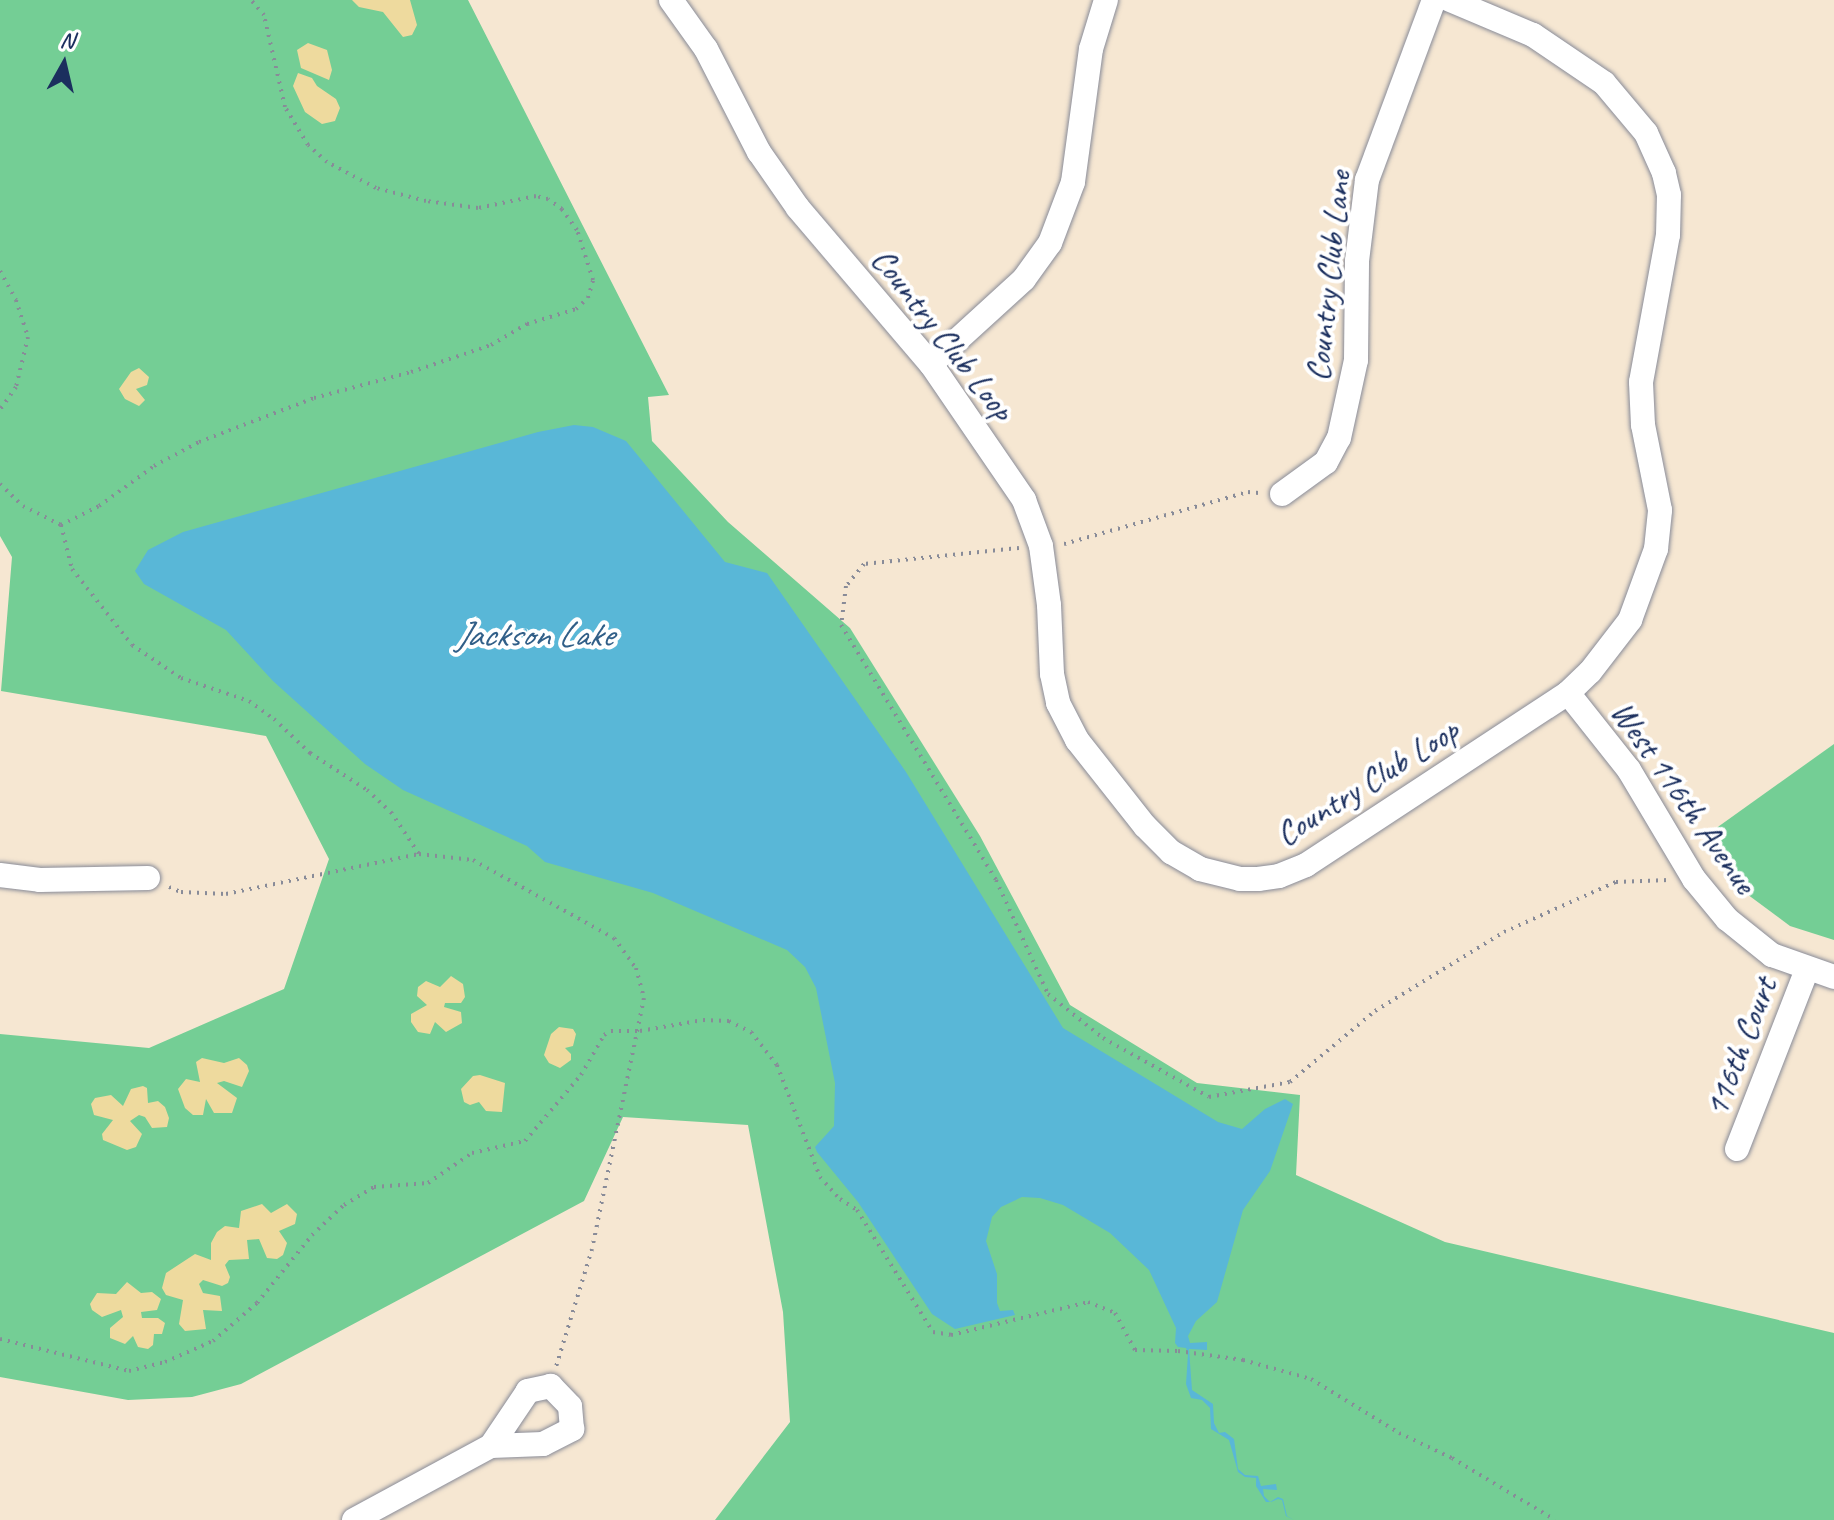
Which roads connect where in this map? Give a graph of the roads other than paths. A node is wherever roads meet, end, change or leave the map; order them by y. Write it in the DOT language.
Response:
graph roads {
  1 [pos="671,0"];
  2 [pos="1106,0"];
  3 [pos="1434,0"];
  4 [pos="1450,0"];
  5 [pos="931,364"];
  6 [pos="1282,494"];
  7 [pos="1568,693"];
  8 [pos="0,875"];
  9 [pos="148,878"];
  10 [pos="1807,969"];
  11 [pos="1834,977"];
  12 [pos="1737,1149"];
  13 [pos="491,1446"];
  14 [pos="354,1520"];
  1 -- 5 [label="street, Country Club Loop"];
  2 -- 5 [label="street"];
  3 -- 6 [label="street, Country Club Lane"];
  4 -- 7 [label="street, Country Club Loop"];
  5 -- 7 [label="street, Country Club Loop"];
  7 -- 10 [label="street, West 116th Avenue"];
  8 -- 9 [label="street"];
  10 -- 11 [label="street, West 116th Avenue"];
  10 -- 12 [label="street, 116th Court"];
  13 -- 13 [label="street"];
  13 -- 14 [label="street"];
}
